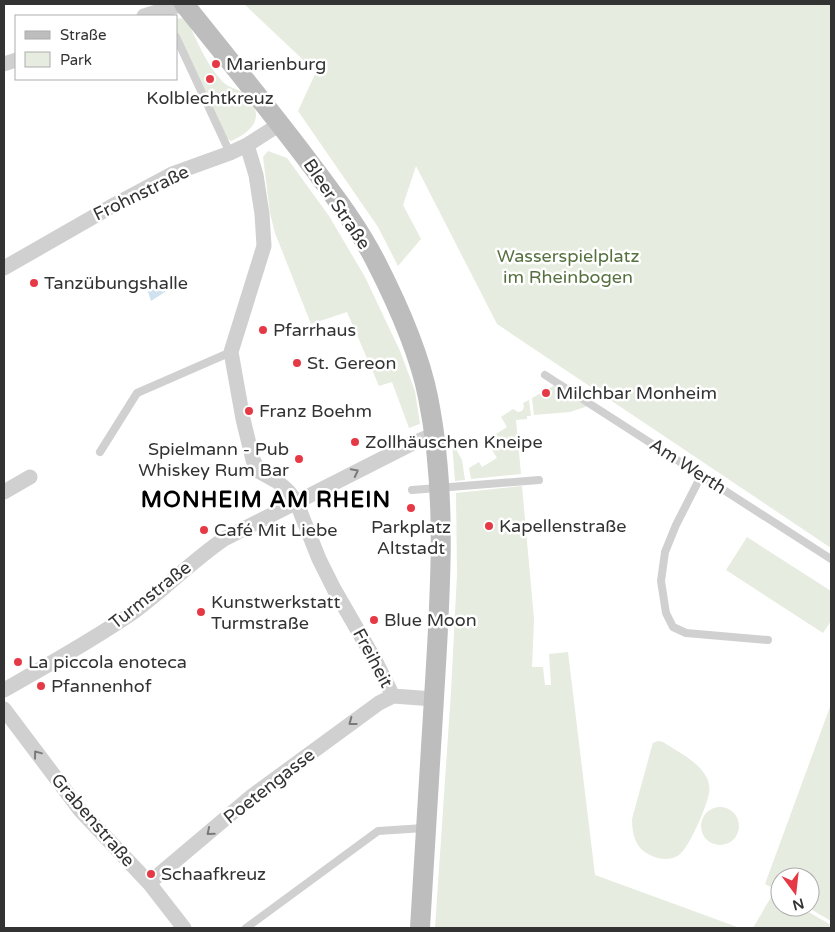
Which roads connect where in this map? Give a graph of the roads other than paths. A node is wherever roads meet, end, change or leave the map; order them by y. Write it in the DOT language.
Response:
graph roads {
  1 [pos="184,4"];
  2 [pos="165,13"];
  3 [pos="151,15"];
  4 [pos="178,41"];
  5 [pos="280,124"];
  6 [pos="248,145"];
  7 [pos="230,154"];
  8 [pos="4,268"];
  9 [pos="231,352"];
  10 [pos="545,375"];
  11 [pos="433,434"];
  12 [pos="100,452"];
  13 [pos="702,474"];
  14 [pos="30,476"];
  15 [pos="539,480"];
  16 [pos="439,487"];
  17 [pos="412,490"];
  18 [pos="4,492"];
  19 [pos="296,502"];
  20 [pos="831,558"];
  21 [pos="768,640"];
  22 [pos="4,690"];
  23 [pos="393,696"];
  24 [pos="434,699"];
  25 [pos="4,709"];
  26 [pos="427,828"];
  27 [pos="149,883"];
  28 [pos="184,928"];
  29 [pos="246,928"];
  30 [pos="420,928"];
  1 -- 2 [label="street"];
  1 -- 5 [label="street, Bleer Straße"];
  2 -- 3 [label="street"];
  4 -- 7 [label="lane"];
  5 -- 6 [label="street, Frohnstraße"];
  5 -- 11 [label="street, Bleer Straße"];
  6 -- 7 [label="street, Frohnstraße"];
  6 -- 9 [label="street"];
  7 -- 8 [label="street, Frohnstraße"];
  9 -- 12 [label="lane"];
  9 -- 19 [label="street"];
  10 -- 13 [label="lane, Am Werth"];
  11 -- 16 [label="street"];
  19 -- 11 [label="street, Turmstraße, one-way"];
  13 -- 20 [label="lane, Am Werth"];
  13 -- 21 [label="lane"];
  14 -- 18 [label="street"];
  15 -- 16 [label="lane"];
  16 -- 17 [label="lane"];
  16 -- 24 [label="street"];
  19 -- 22 [label="street, Turmstraße"];
  19 -- 23 [label="street, Freiheit"];
  23 -- 24 [label="street, Freiheit"];
  23 -- 27 [label="street, Poetengasse, one-way"];
  24 -- 26 [label="street"];
  27 -- 25 [label="street, Grabenstraße, one-way"];
  26 -- 29 [label="lane"];
  26 -- 30 [label="street"];
  27 -- 28 [label="street, Grabenstraße"];
}
